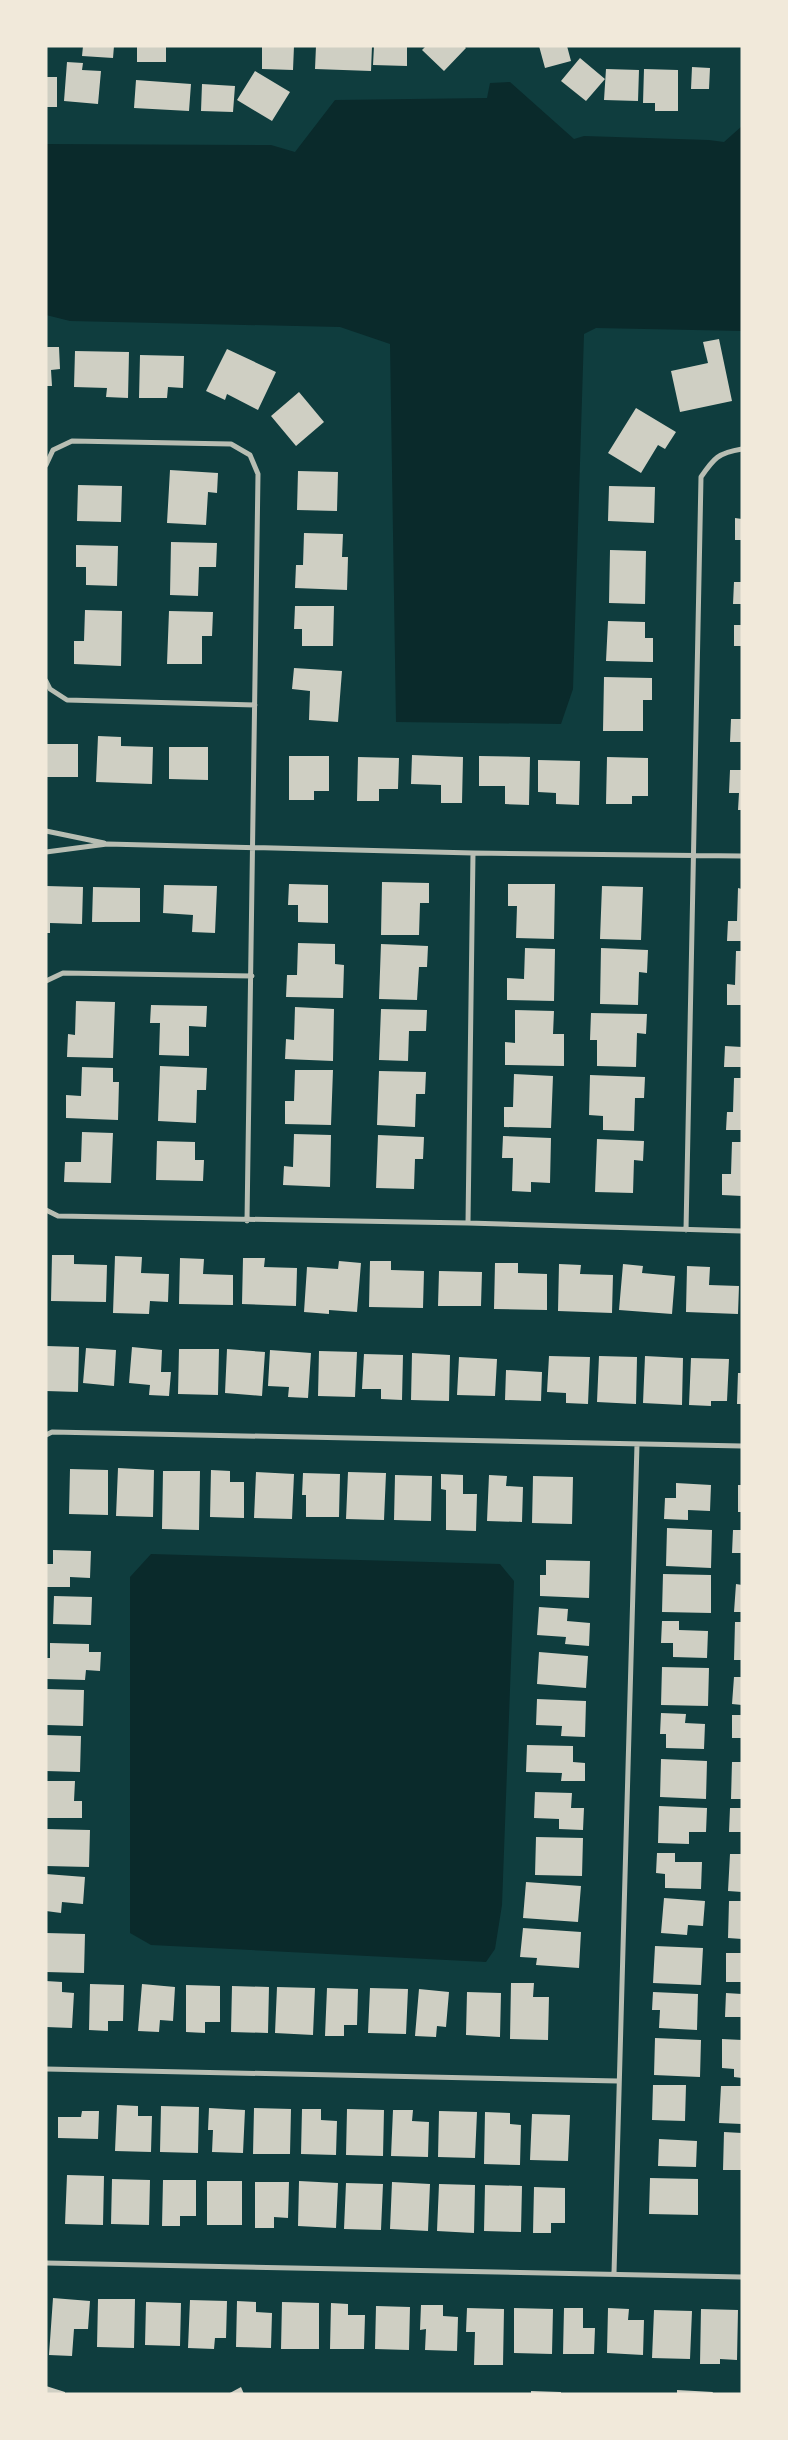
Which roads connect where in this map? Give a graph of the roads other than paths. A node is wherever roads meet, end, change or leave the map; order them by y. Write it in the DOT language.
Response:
graph roads {
  1 [pos="742,448"];
  2 [pos="46,465"];
  3 [pos="46,681"];
  4 [pos="255,705"];
  5 [pos="46,830"];
  6 [pos="107,844"];
  7 [pos="254,846"];
  8 [pos="46,852"];
  9 [pos="472,853"];
  10 [pos="692,856"];
  11 [pos="742,856"];
  12 [pos="252,976"];
  13 [pos="46,980"];
  14 [pos="46,1210"];
  15 [pos="247,1221"];
  16 [pos="468,1223"];
  17 [pos="686,1230"];
  18 [pos="742,1230"];
  19 [pos="46,1435"];
  20 [pos="637,1444"];
  21 [pos="742,1446"];
  22 [pos="46,2069"];
  23 [pos="618,2081"];
  24 [pos="46,2263"];
  25 [pos="614,2273"];
  26 [pos="742,2277"];
  1 -- 10 [label="street"];
  2 -- 4 [label="street"];
  3 -- 4 [label="street"];
  4 -- 7 [label="street"];
  5 -- 6 [label="street"];
  6 -- 7 [label="street"];
  6 -- 8 [label="street"];
  7 -- 9 [label="street"];
  7 -- 12 [label="street"];
  9 -- 10 [label="street"];
  9 -- 16 [label="street"];
  10 -- 11 [label="street"];
  10 -- 17 [label="street"];
  12 -- 13 [label="street"];
  12 -- 15 [label="street"];
  14 -- 15 [label="street"];
  15 -- 16 [label="street"];
  16 -- 17 [label="street"];
  17 -- 18 [label="street"];
  19 -- 20 [label="street"];
  20 -- 21 [label="street"];
  20 -- 23 [label="street"];
  22 -- 23 [label="street"];
  23 -- 25 [label="street"];
  24 -- 25 [label="street"];
  25 -- 26 [label="street"];
}
